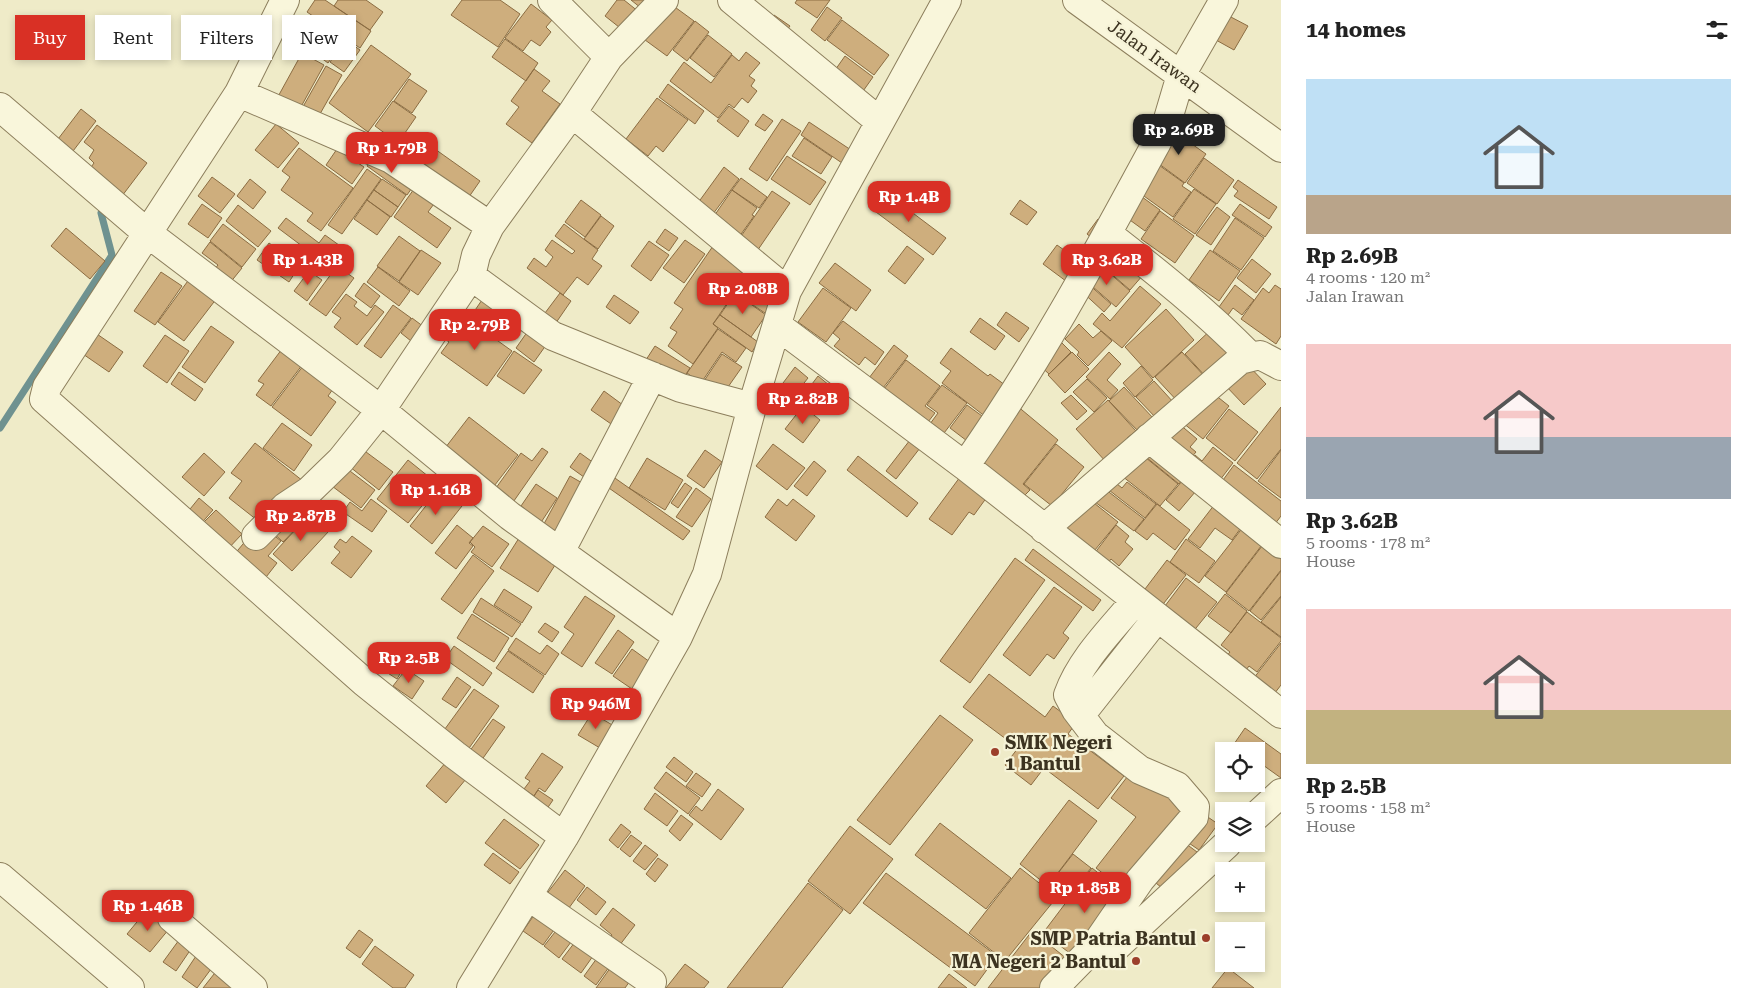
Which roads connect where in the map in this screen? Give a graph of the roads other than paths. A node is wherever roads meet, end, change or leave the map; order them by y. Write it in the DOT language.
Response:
graph roads {
  1 [pos="285,0"];
  2 [pos="552,0"];
  3 [pos="664,0"];
  4 [pos="733,0"];
  5 [pos="947,0"];
  6 [pos="1077,0"];
  7 [pos="1224,0"];
  8 [pos="608,57"];
  9 [pos="1181,75"];
  10 [pos="239,93"];
  11 [pos="0,107"];
  12 [pos="572,113"];
  13 [pos="879,121"];
  14 [pos="1278,139"];
  15 [pos="490,226"];
  16 [pos="146,232"];
  17 [pos="1108,234"];
  18 [pos="471,276"];
  19 [pos="786,291"];
  20 [pos="778,326"];
  21 [pos="1250,356"];
  22 [pos="1281,366"];
  23 [pos="652,376"];
  24 [pos="752,407"];
  25 [pos="381,410"];
  26 [pos="1149,438"];
  27 [pos="965,466"];
  28 [pos="1044,529"];
  29 [pos="256,536"];
  30 [pos="1281,544"];
  31 [pos="560,552"];
  32 [pos="1135,601"];
  33 [pos="1157,618"];
  34 [pos="678,637"];
  35 [pos="1076,710"];
  36 [pos="1281,714"];
  37 [pos="1281,793"];
  38 [pos="1265,808"];
  39 [pos="564,837"];
  40 [pos="1218,852"];
  41 [pos="0,877"];
  42 [pos="528,896"];
  43 [pos="172,918"];
  44 [pos="1116,947"];
  45 [pos="652,982"];
  46 [pos="130,988"];
  47 [pos="253,988"];
  48 [pos="472,988"];
  49 [pos="1054,988"];
  1 -- 10 [label="street"];
  2 -- 8 [label="street"];
  3 -- 8 [label="street"];
  4 -- 13 [label="street"];
  5 -- 13 [label="street"];
  6 -- 9 [label="street, Jalan Irawan"];
  7 -- 9 [label="street"];
  8 -- 12 [label="street"];
  9 -- 14 [label="street, Jalan Irawan"];
  9 -- 17 [label="street"];
  10 -- 15 [label="street"];
  10 -- 16 [label="street"];
  11 -- 16 [label="street"];
  12 -- 15 [label="street"];
  12 -- 19 [label="street"];
  13 -- 19 [label="street"];
  15 -- 18 [label="street"];
  16 -- 25 [label="street"];
  16 -- 39 [label="street"];
  17 -- 21 [label="street"];
  17 -- 27 [label="street"];
  18 -- 23 [label="street"];
  18 -- 25 [label="street"];
  19 -- 20 [label="street"];
  20 -- 24 [label="street"];
  20 -- 27 [label="street"];
  21 -- 22 [label="street"];
  21 -- 26 [label="street"];
  23 -- 24 [label="street"];
  23 -- 31 [label="street"];
  24 -- 34 [label="street"];
  25 -- 29 [label="street"];
  25 -- 31 [label="street"];
  26 -- 28 [label="street"];
  26 -- 30 [label="street"];
  27 -- 28 [label="street"];
  28 -- 32 [label="street"];
  31 -- 34 [label="street"];
  32 -- 33 [label="street"];
  32 -- 35 [label="street"];
  33 -- 35 [label="street"];
  33 -- 36 [label="street"];
  34 -- 39 [label="street"];
  35 -- 49 [label="street"];
  37 -- 38 [label="street"];
  39 -- 42 [label="street"];
  40 -- 44 [label="street"];
  41 -- 46 [label="street"];
  42 -- 45 [label="street"];
  42 -- 48 [label="street"];
  43 -- 47 [label="street"];
}
